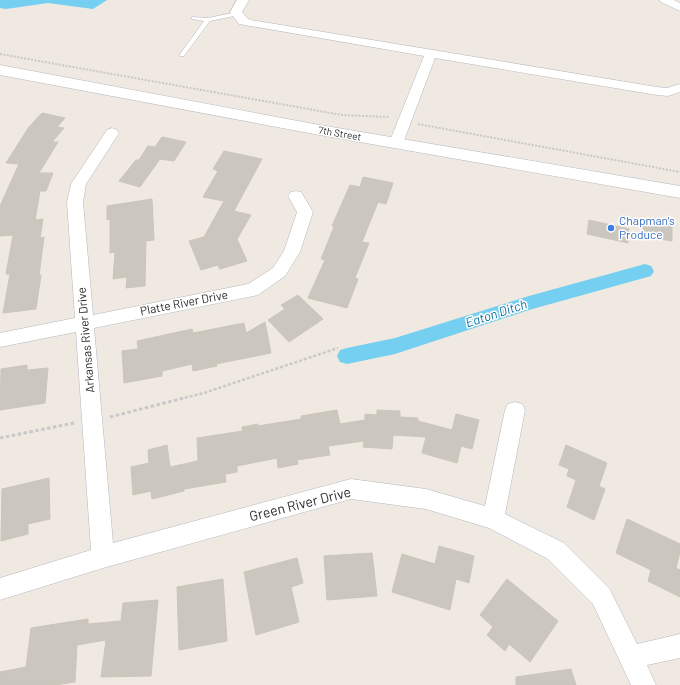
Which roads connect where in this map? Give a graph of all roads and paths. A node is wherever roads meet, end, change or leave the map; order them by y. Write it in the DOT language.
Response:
graph roads {
  1 [pos="243,0"];
  2 [pos="665,0"];
  3 [pos="680,7"];
  4 [pos="237,14"];
  5 [pos="194,18"];
  6 [pos="208,20"];
  7 [pos="431,53"];
  8 [pos="0,54"];
  9 [pos="182,55"];
  10 [pos="0,70"];
  11 [pos="680,88"];
  12 [pos="405,121"];
  13 [pos="112,133"];
  14 [pos="396,143"];
  15 [pos="680,172"];
  16 [pos="680,192"];
  17 [pos="296,196"];
  18 [pos="85,323"];
  19 [pos="0,340"];
  20 [pos="338,348"];
  21 [pos="515,410"];
  22 [pos="92,420"];
  23 [pos="0,438"];
  24 [pos="493,519"];
  25 [pos="103,557"];
  26 [pos="0,588"];
  27 [pos="680,646"];
  28 [pos="631,657"];
  29 [pos="644,685"];
  1 -- 4 [label="street"];
  2 -- 3 [label="street"];
  4 -- 6 [label="lane"];
  4 -- 7 [label="street"];
  5 -- 6 [label="lane"];
  6 -- 9 [label="lane"];
  7 -- 11 [label="street"];
  7 -- 12 [label="street"];
  8 -- 12 [label="path"];
  10 -- 14 [label="street, 7th Street"];
  12 -- 14 [label="street"];
  12 -- 15 [label="path"];
  13 -- 18 [label="street, Arkansas River Drive"];
  14 -- 16 [label="street, 7th Street"];
  17 -- 18 [label="street, Platte River Drive"];
  18 -- 19 [label="street, Platte River Drive"];
  18 -- 22 [label="street, Arkansas River Drive"];
  20 -- 22 [label="path"];
  21 -- 24 [label="street"];
  22 -- 23 [label="path"];
  22 -- 25 [label="street, Arkansas River Drive"];
  24 -- 25 [label="street, Green River Drive"];
  24 -- 28 [label="street, Green River Drive"];
  25 -- 26 [label="street, Green River Drive"];
  27 -- 28 [label="street"];
  28 -- 29 [label="street, Green River Drive"];
}
